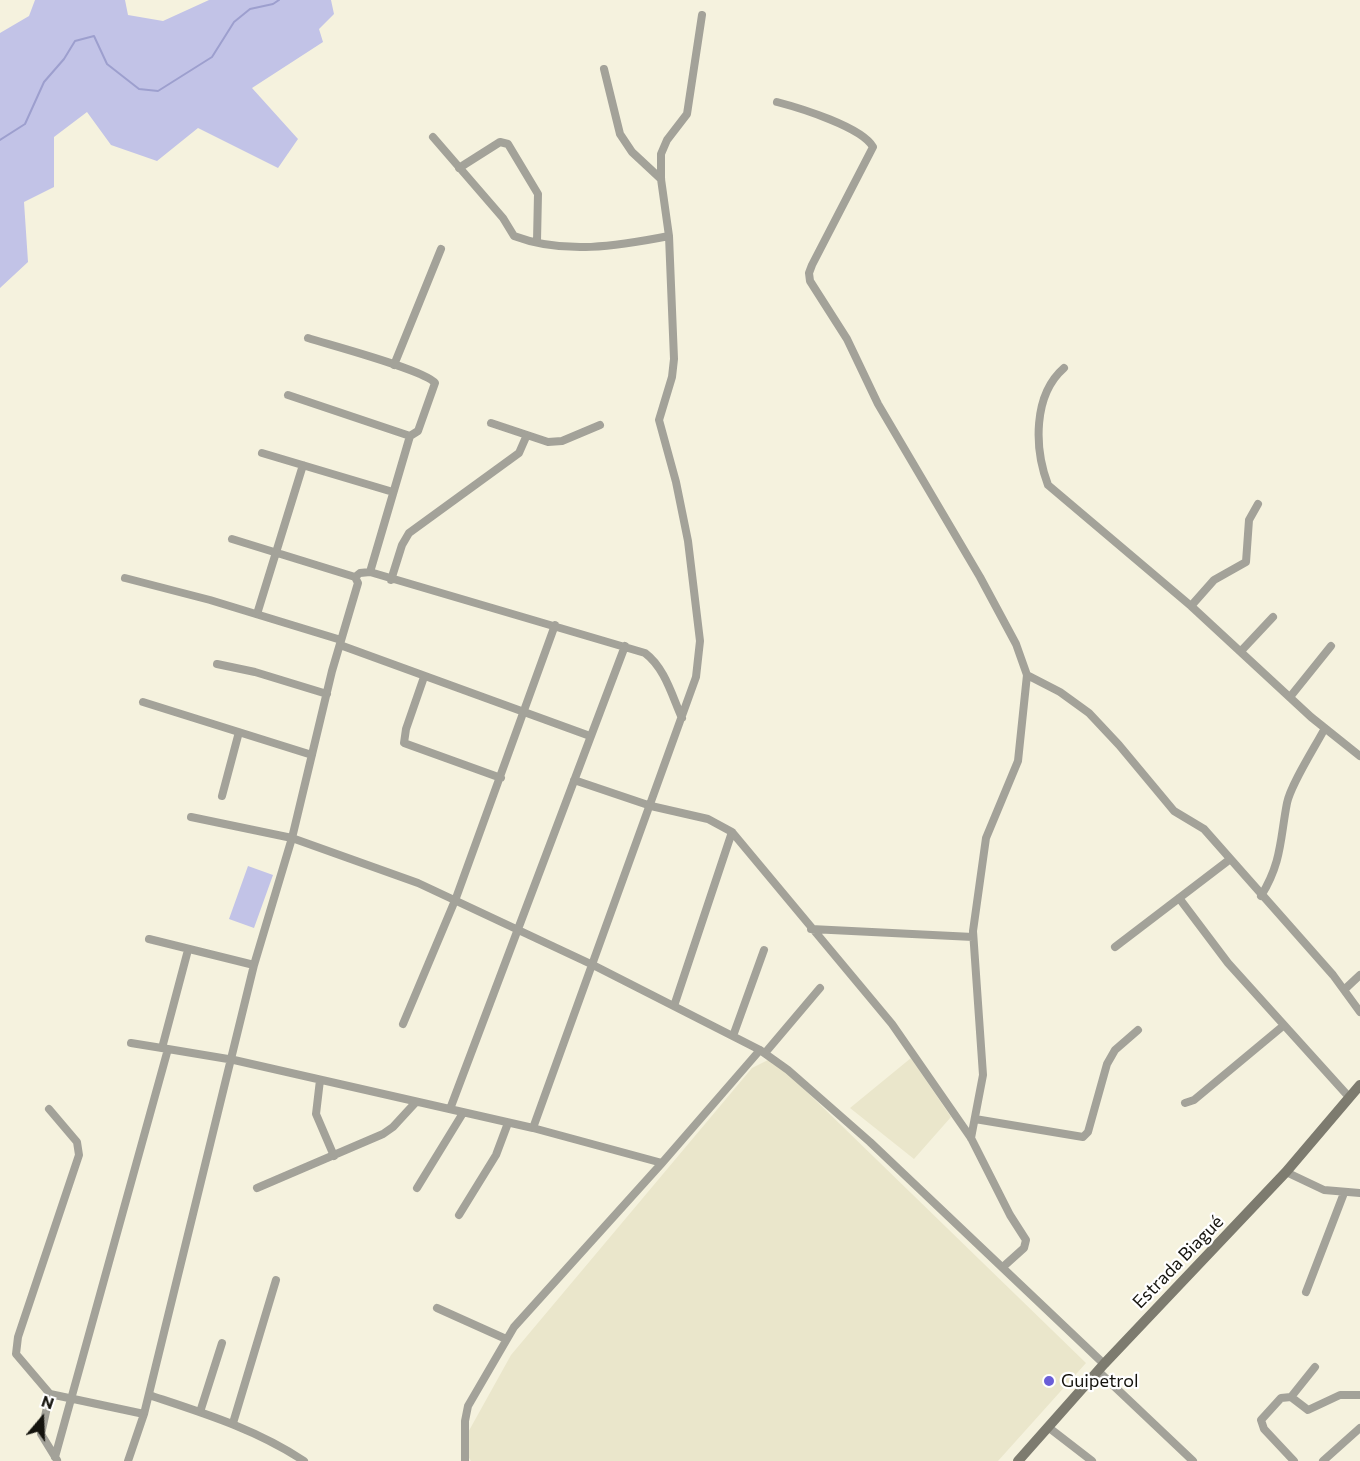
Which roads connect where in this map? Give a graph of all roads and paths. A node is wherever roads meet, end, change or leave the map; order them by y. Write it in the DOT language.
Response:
graph roads {
  1 [pos="702,15"];
  2 [pos="604,69"];
  3 [pos="777,102"];
  4 [pos="433,137"];
  5 [pos="459,168"];
  6 [pos="661,179"];
  7 [pos="669,236"];
  8 [pos="537,241"];
  9 [pos="441,249"];
  10 [pos="308,338"];
  11 [pos="394,365"];
  12 [pos="1064,368"];
  13 [pos="288,395"];
  14 [pos="491,423"];
  15 [pos="600,425"];
  16 [pos="410,436"];
  17 [pos="525,437"];
  18 [pos="262,453"];
  19 [pos="303,465"];
  20 [pos="393,492"];
  21 [pos="1258,504"];
  22 [pos="232,539"];
  23 [pos="275,554"];
  24 [pos="370,572"];
  25 [pos="355,577"];
  26 [pos="125,578"];
  27 [pos="391,580"];
  28 [pos="1191,606"];
  29 [pos="257,614"];
  30 [pos="1273,617"];
  31 [pos="555,625"];
  32 [pos="340,643"];
  33 [pos="625,646"];
  34 [pos="1331,646"];
  35 [pos="1242,650"];
  36 [pos="217,664"];
  37 [pos="1027,675"];
  38 [pos="424,677"];
  39 [pos="327,694"];
  40 [pos="1290,697"];
  41 [pos="143,702"];
  42 [pos="524,714"];
  43 [pos="682,718"];
  44 [pos="1325,728"];
  45 [pos="239,732"];
  46 [pos="590,736"];
  47 [pos="312,755"];
  48 [pos="1360,756"];
  49 [pos="501,778"];
  50 [pos="574,780"];
  51 [pos="222,796"];
  52 [pos="651,806"];
  53 [pos="191,818"];
  54 [pos="732,832"];
  55 [pos="292,838"];
  56 [pos="1229,860"];
  57 [pos="1261,896"];
  58 [pos="456,898"];
  59 [pos="1179,898"];
  60 [pos="812,929"];
  61 [pos="519,930"];
  62 [pos="973,937"];
  63 [pos="149,939"];
  64 [pos="1115,947"];
  65 [pos="188,950"];
  66 [pos="764,950"];
  67 [pos="254,965"];
  68 [pos="593,965"];
  69 [pos="1360,975"];
  70 [pos="820,988"];
  71 [pos="1345,989"];
  72 [pos="674,1006"];
  73 [pos="1360,1012"];
  74 [pos="403,1024"];
  75 [pos="1283,1026"];
  76 [pos="1138,1030"];
  77 [pos="733,1036"];
  78 [pos="131,1043"];
  79 [pos="165,1049"];
  80 [pos="763,1052"];
  81 [pos="231,1059"];
  82 [pos="320,1080"];
  83 [pos="1360,1085"];
  84 [pos="1349,1097"];
  85 [pos="416,1102"];
  86 [pos="1185,1102"];
  87 [pos="49,1109"];
  88 [pos="450,1109"];
  89 [pos="463,1113"];
  90 [pos="975,1119"];
  91 [pos="508,1122"];
  92 [pos="533,1128"];
  93 [pos="971,1138"];
  94 [pos="334,1156"];
  95 [pos="662,1163"];
  96 [pos="1286,1172"];
  97 [pos="257,1188"];
  98 [pos="417,1188"];
  99 [pos="1360,1193"];
  100 [pos="1344,1194"];
  101 [pos="459,1215"];
  102 [pos="1004,1266"];
  103 [pos="276,1280"];
  104 [pos="1306,1292"];
  105 [pos="437,1308"];
  106 [pos="506,1340"];
  107 [pos="222,1343"];
  108 [pos="1315,1367"];
  109 [pos="1101,1368"];
  110 [pos="50,1394"];
  111 [pos="149,1395"];
  112 [pos="1360,1395"];
  113 [pos="1291,1397"];
  114 [pos="72,1399"];
  115 [pos="200,1412"];
  116 [pos="144,1414"];
  117 [pos="233,1423"];
  118 [pos="1048,1427"];
  119 [pos="1360,1428"];
  120 [pos="56,1459"];
  121 [pos="128,1461"];
  122 [pos="304,1461"];
  123 [pos="465,1461"];
  124 [pos="1018,1461"];
  125 [pos="1092,1461"];
  126 [pos="1193,1461"];
  127 [pos="1294,1461"];
  128 [pos="1323,1461"];
  1 -- 6 [label="street"];
  2 -- 6 [label="street"];
  3 -- 37 [label="street"];
  4 -- 5 [label="street"];
  5 -- 8 [label="street"];
  5 -- 8 [label="street"];
  6 -- 7 [label="street"];
  7 -- 8 [label="street"];
  7 -- 43 [label="street"];
  9 -- 11 [label="street"];
  10 -- 11 [label="street"];
  11 -- 16 [label="street"];
  12 -- 28 [label="street"];
  13 -- 16 [label="street"];
  14 -- 17 [label="street"];
  15 -- 17 [label="street"];
  16 -- 20 [label="street"];
  17 -- 27 [label="street"];
  18 -- 19 [label="street"];
  19 -- 20 [label="street"];
  19 -- 23 [label="street"];
  20 -- 24 [label="street"];
  21 -- 28 [label="street"];
  22 -- 23 [label="street"];
  23 -- 25 [label="street"];
  23 -- 29 [label="street"];
  24 -- 25 [label="street"];
  24 -- 27 [label="street"];
  25 -- 32 [label="street"];
  26 -- 29 [label="street"];
  27 -- 31 [label="street"];
  28 -- 35 [label="street"];
  29 -- 32 [label="street"];
  30 -- 35 [label="street"];
  31 -- 33 [label="street"];
  31 -- 42 [label="street"];
  32 -- 38 [label="street"];
  32 -- 39 [label="street"];
  33 -- 43 [label="street"];
  33 -- 46 [label="street"];
  34 -- 40 [label="street"];
  35 -- 40 [label="street"];
  36 -- 39 [label="street"];
  37 -- 56 [label="street"];
  37 -- 62 [label="street"];
  38 -- 42 [label="street"];
  38 -- 49 [label="street"];
  39 -- 47 [label="street"];
  40 -- 44 [label="street"];
  41 -- 45 [label="street"];
  42 -- 46 [label="street"];
  42 -- 49 [label="street"];
  43 -- 52 [label="street"];
  44 -- 48 [label="street"];
  44 -- 57 [label="street"];
  45 -- 47 [label="street"];
  45 -- 51 [label="street"];
  46 -- 50 [label="street"];
  47 -- 55 [label="street"];
  49 -- 58 [label="street"];
  50 -- 52 [label="street"];
  50 -- 61 [label="street"];
  52 -- 54 [label="street"];
  52 -- 68 [label="street"];
  53 -- 55 [label="street"];
  54 -- 60 [label="street"];
  54 -- 72 [label="street"];
  55 -- 58 [label="street"];
  55 -- 67 [label="street"];
  56 -- 57 [label="street"];
  56 -- 59 [label="street"];
  57 -- 71 [label="street"];
  58 -- 61 [label="street"];
  58 -- 74 [label="street"];
  59 -- 64 [label="street"];
  59 -- 75 [label="street"];
  60 -- 62 [label="street"];
  60 -- 93 [label="street"];
  61 -- 68 [label="street"];
  61 -- 88 [label="street"];
  62 -- 90 [label="street"];
  63 -- 65 [label="street"];
  65 -- 67 [label="street"];
  65 -- 79 [label="street"];
  66 -- 77 [label="street"];
  67 -- 81 [label="street"];
  68 -- 72 [label="street"];
  68 -- 92 [label="street"];
  69 -- 71 [label="street"];
  70 -- 80 [label="street"];
  71 -- 73 [label="street"];
  72 -- 77 [label="street"];
  75 -- 84 [label="street"];
  75 -- 86 [label="street"];
  76 -- 90 [label="street"];
  77 -- 80 [label="street"];
  78 -- 79 [label="street"];
  79 -- 81 [label="street"];
  79 -- 114 [label="street"];
  80 -- 95 [label="street"];
  80 -- 102 [label="street"];
  81 -- 82 [label="street"];
  81 -- 111 [label="street"];
  82 -- 85 [label="street"];
  82 -- 94 [label="street"];
  83 -- 84 [label="main road, Estrada Biagué"];
  84 -- 96 [label="main road, Estrada Biagué"];
  85 -- 88 [label="street"];
  85 -- 94 [label="street"];
  87 -- 110 [label="street"];
  88 -- 89 [label="street"];
  89 -- 91 [label="street"];
  89 -- 98 [label="street"];
  90 -- 93 [label="street"];
  91 -- 92 [label="street"];
  91 -- 101 [label="street"];
  92 -- 95 [label="street"];
  93 -- 102 [label="street"];
  94 -- 97 [label="street"];
  95 -- 106 [label="street"];
  96 -- 100 [label="street"];
  96 -- 109 [label="main road, Estrada Biagué"];
  99 -- 100 [label="street"];
  100 -- 104 [label="street"];
  102 -- 109 [label="street"];
  103 -- 117 [label="street"];
  105 -- 106 [label="street"];
  106 -- 123 [label="street"];
  107 -- 115 [label="street"];
  108 -- 113 [label="street"];
  109 -- 118 [label="main road, Estrada Biagué"];
  109 -- 126 [label="street"];
  110 -- 114 [label="street"];
  110 -- 120 [label="street"];
  111 -- 115 [label="street"];
  111 -- 116 [label="street"];
  112 -- 113 [label="street"];
  113 -- 127 [label="street"];
  114 -- 116 [label="street"];
  114 -- 120 [label="street"];
  115 -- 117 [label="street"];
  116 -- 121 [label="street"];
  117 -- 122 [label="street"];
  118 -- 124 [label="main road, Estrada Biagué"];
  118 -- 125 [label="street"];
  119 -- 128 [label="street"];
}
